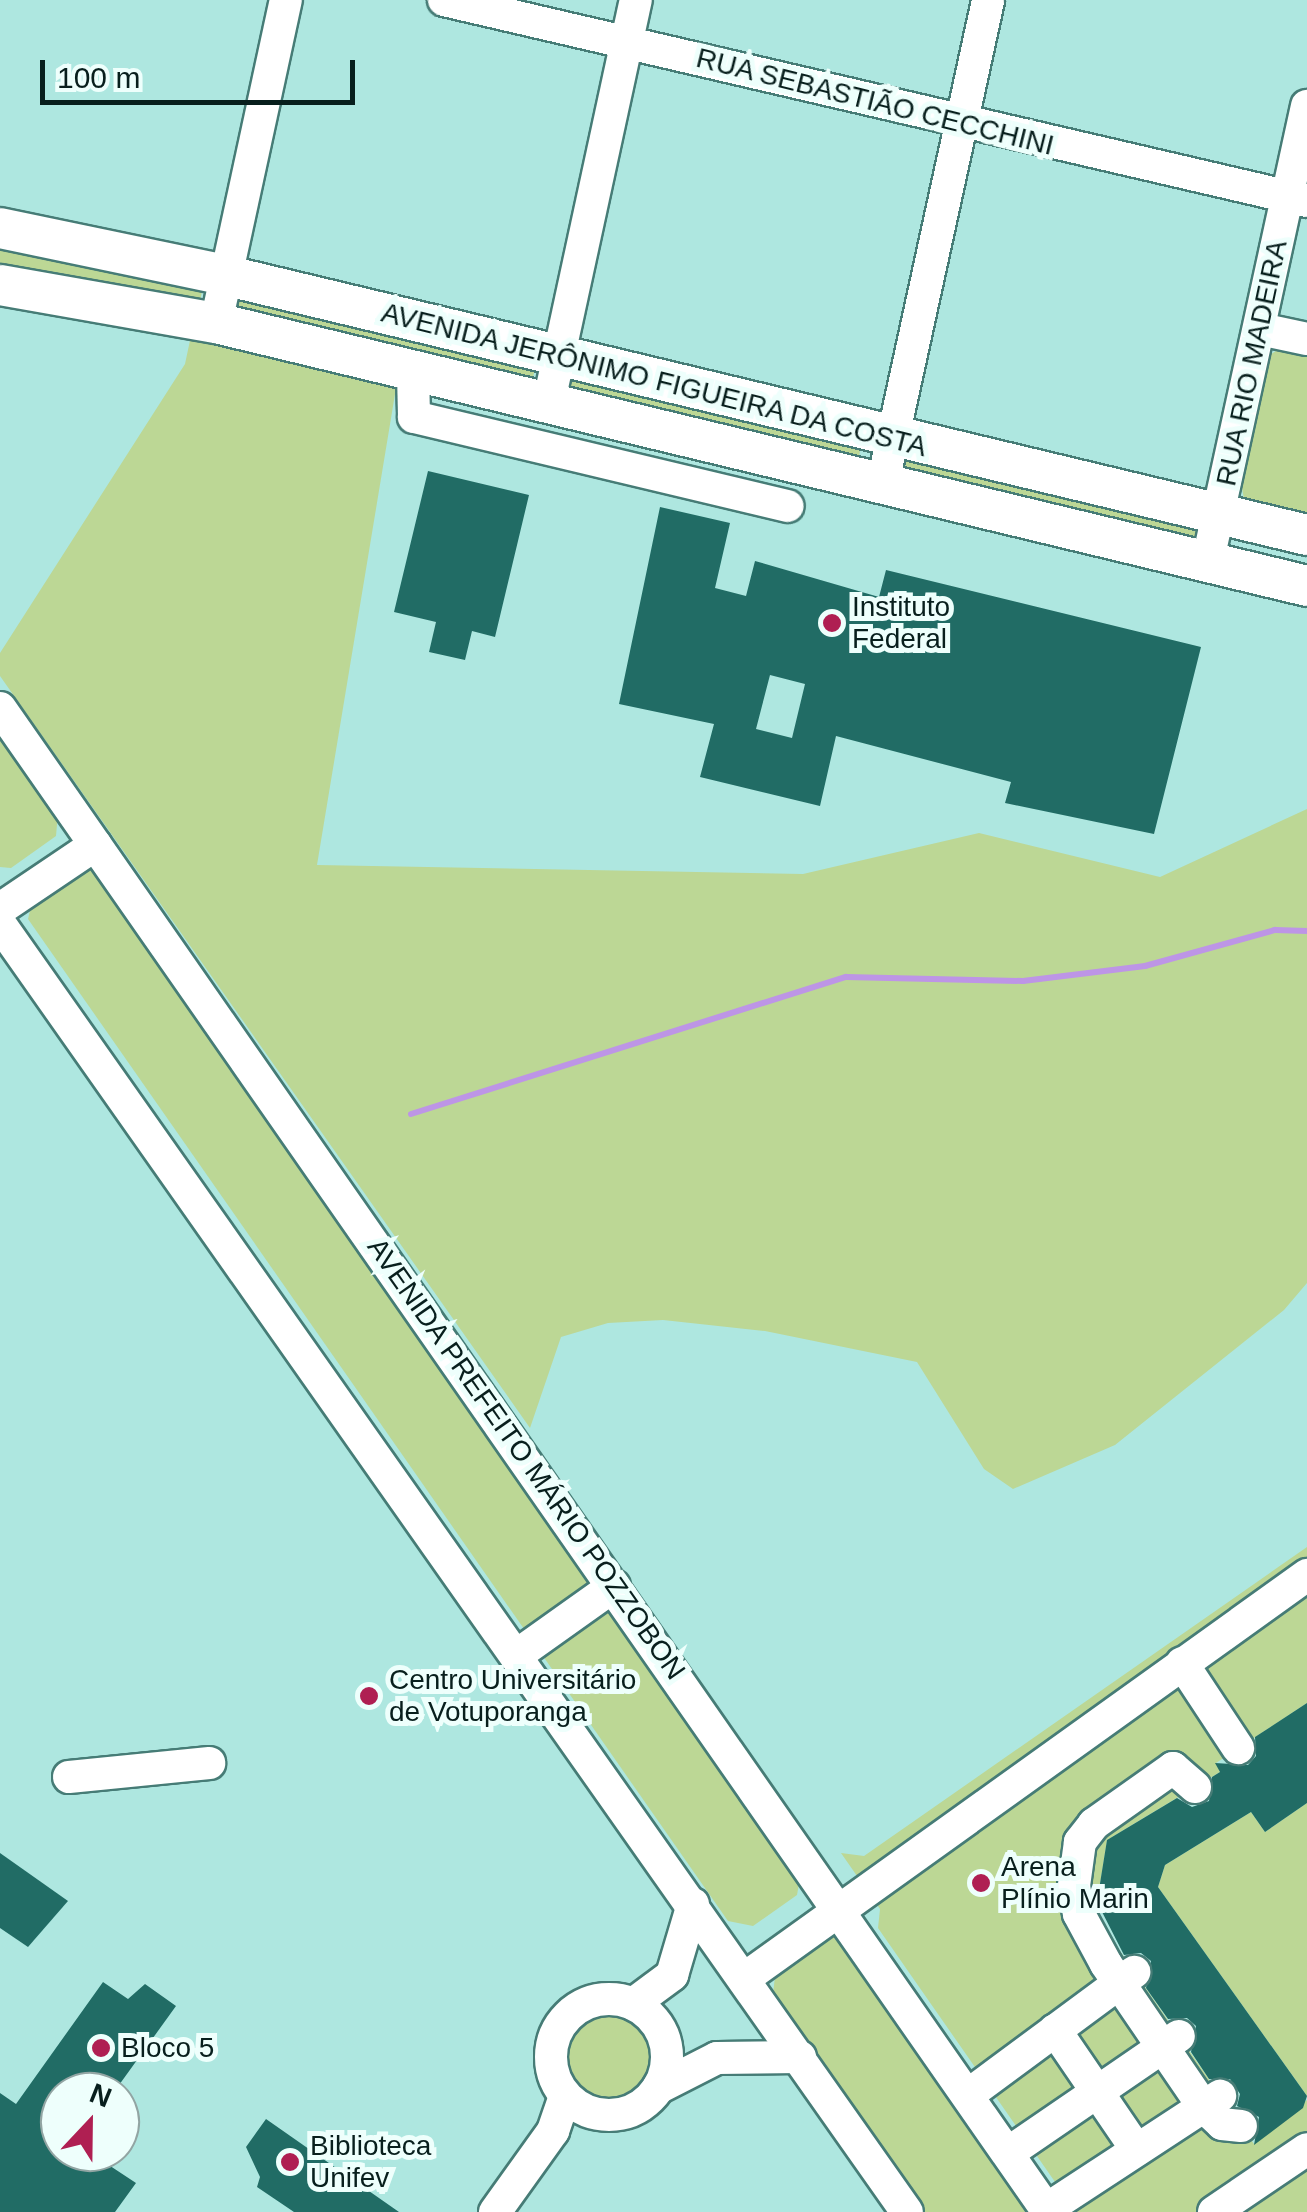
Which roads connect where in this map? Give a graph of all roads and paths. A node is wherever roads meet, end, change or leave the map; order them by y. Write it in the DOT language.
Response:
graph roads {
  1 [pos="286,0"];
  2 [pos="444,0"];
  3 [pos="636,0"];
  4 [pos="988,0"];
  5 [pos="625,40"];
  6 [pos="1307,106"];
  7 [pos="958,124"];
  8 [pos="1297,199"];
  9 [pos="0,228"];
  10 [pos="224,275"];
  11 [pos="0,285"];
  12 [pos="216,324"];
  13 [pos="1260,329"];
  14 [pos="1307,339"];
  15 [pos="557,357"];
  16 [pos="413,372"];
  17 [pos="548,406"];
  18 [pos="889,438"];
  19 [pos="882,487"];
  20 [pos="788,506"];
  21 [pos="1220,515"];
  22 [pos="1307,536"];
  23 [pos="1208,560"];
  24 [pos="1307,586"];
  25 [pos="0,708"];
  26 [pos="94,845"];
  27 [pos="0,909"];
  28 [pos="0,924"];
  29 [pos="1307,1575"];
  30 [pos="614,1586"];
  31 [pos="517,1655"];
  32 [pos="1182,1663"];
  33 [pos="1238,1748"];
  34 [pos="209,1763"];
  35 [pos="69,1777"];
  36 [pos="1195,1786"];
  37 [pos="693,1904"];
  38 [pos="843,1910"];
  39 [pos="1127,1977"];
  40 [pos="745,1978"];
  41 [pos="633,2004"];
  42 [pos="1055,2030"];
  43 [pos="1171,2041"];
  44 [pos="800,2057"];
  45 [pos="658,2088"];
  46 [pos="1094,2089"];
  47 [pos="968,2094"];
  48 [pos="1212,2101"];
  49 [pos="577,2104"];
  50 [pos="1241,2126"];
  51 [pos="1137,2150"];
  52 [pos="1307,2150"];
  53 [pos="1008,2152"];
  54 [pos="1047,2211"];
  55 [pos="495,2212"];
  56 [pos="907,2212"];
  57 [pos="1214,2212"];
  1 -- 10 [label="street"];
  2 -- 5 [label="street, RUA SEBASTIÃO CECCHINI"];
  3 -- 5 [label="street"];
  4 -- 7 [label="street"];
  5 -- 7 [label="street, RUA SEBASTIÃO CECCHINI"];
  5 -- 15 [label="street"];
  6 -- 8 [label="street, RUA RIO MADEIRA"];
  7 -- 8 [label="street, RUA SEBASTIÃO CECCHINI"];
  7 -- 18 [label="street"];
  8 -- 13 [label="street, RUA RIO MADEIRA"];
  9 -- 10 [label="main road, AVENIDA JERÔNIMO FIGUEIRA DA COSTA"];
  10 -- 12 [label="street"];
  10 -- 15 [label="main road, AVENIDA JERÔNIMO FIGUEIRA DA COSTA"];
  11 -- 12 [label="main road, AVENIDA JERÔNIMO FIGUEIRA DA COSTA"];
  12 -- 16 [label="main road, AVENIDA JERÔNIMO FIGUEIRA DA COSTA"];
  13 -- 14 [label="street"];
  13 -- 21 [label="street, RUA RIO MADEIRA"];
  15 -- 17 [label="street"];
  15 -- 18 [label="main road, AVENIDA JERÔNIMO FIGUEIRA DA COSTA"];
  16 -- 17 [label="main road, AVENIDA JERÔNIMO FIGUEIRA DA COSTA"];
  16 -- 20 [label="street"];
  17 -- 19 [label="main road, AVENIDA JERÔNIMO FIGUEIRA DA COSTA"];
  18 -- 19 [label="street"];
  18 -- 21 [label="main road, AVENIDA JERÔNIMO FIGUEIRA DA COSTA"];
  19 -- 23 [label="main road, AVENIDA JERÔNIMO FIGUEIRA DA COSTA"];
  21 -- 22 [label="main road, AVENIDA JERÔNIMO FIGUEIRA DA COSTA"];
  21 -- 23 [label="street, RUA RIO MADEIRA"];
  23 -- 24 [label="main road, AVENIDA JERÔNIMO FIGUEIRA DA COSTA"];
  25 -- 26 [label="street, AVENIDA PREFEITO MÁRIO POZZOBON"];
  26 -- 27 [label="street"];
  26 -- 30 [label="street, AVENIDA PREFEITO MÁRIO POZZOBON"];
  28 -- 31 [label="street"];
  29 -- 32 [label="street"];
  30 -- 31 [label="street"];
  30 -- 38 [label="street, AVENIDA PREFEITO MÁRIO POZZOBON"];
  31 -- 37 [label="street"];
  32 -- 33 [label="street"];
  32 -- 38 [label="street"];
  34 -- 35 [label="street"];
  36 -- 39 [label="street"];
  37 -- 40 [label="street"];
  37 -- 41 [label="street"];
  38 -- 40 [label="street"];
  38 -- 47 [label="street, AVENIDA PREFEITO MÁRIO POZZOBON"];
  39 -- 42 [label="street"];
  39 -- 43 [label="street"];
  40 -- 44 [label="street"];
  41 -- 45 [label="street"];
  41 -- 49 [label="street"];
  42 -- 46 [label="street"];
  42 -- 47 [label="street"];
  43 -- 46 [label="street"];
  43 -- 48 [label="street"];
  44 -- 45 [label="street"];
  44 -- 56 [label="street"];
  45 -- 49 [label="street"];
  46 -- 51 [label="street"];
  46 -- 53 [label="street"];
  47 -- 53 [label="street, AVENIDA PREFEITO MÁRIO POZZOBON"];
  48 -- 50 [label="street"];
  48 -- 51 [label="street"];
  49 -- 55 [label="street"];
  51 -- 54 [label="street"];
  52 -- 57 [label="street"];
  53 -- 54 [label="street, AVENIDA PREFEITO MÁRIO POZZOBON"];
}
